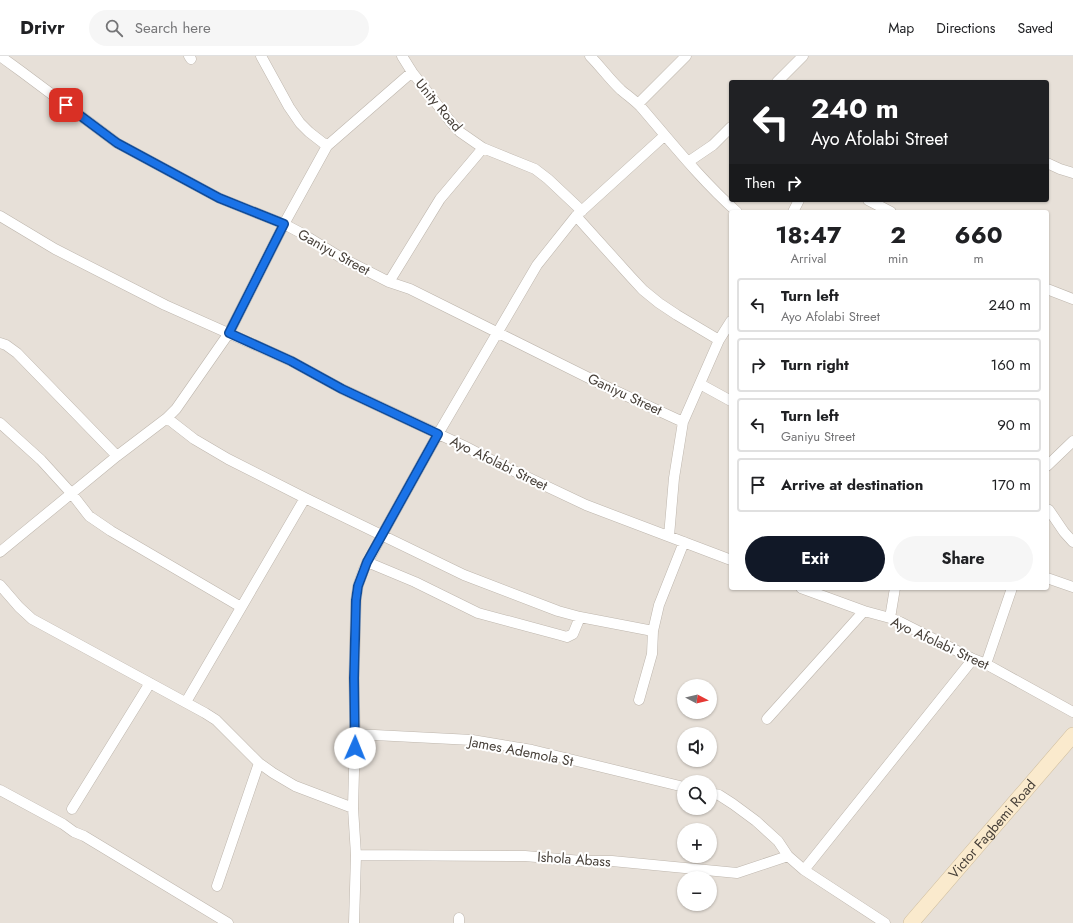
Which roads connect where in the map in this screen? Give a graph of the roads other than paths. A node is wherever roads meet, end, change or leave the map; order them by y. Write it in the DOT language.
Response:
graph roads {
  1 [pos="0,56"];
  2 [pos="261,56"];
  3 [pos="402,56"];
  4 [pos="590,56"];
  5 [pos="686,56"];
  6 [pos="803,56"];
  7 [pos="412,72"];
  8 [pos="779,80"];
  9 [pos="638,104"];
  10 [pos="729,129"];
  11 [pos="664,136"];
  12 [pos="327,146"];
  13 [pos="483,148"];
  14 [pos="688,162"];
  15 [pos="1049,164"];
  16 [pos="1073,173"];
  17 [pos="872,202"];
  18 [pos="735,210"];
  19 [pos="887,210"];
  20 [pos="579,214"];
  21 [pos="0,216"];
  22 [pos="284,224"];
  23 [pos="389,282"];
  24 [pos="1049,290"];
  25 [pos="1073,299"];
  26 [pos="729,324"];
  27 [pos="229,333"];
  28 [pos="498,333"];
  29 [pos="719,340"];
  30 [pos="0,342"];
  31 [pos="700,384"];
  32 [pos="729,400"];
  33 [pos="167,418"];
  34 [pos="684,422"];
  35 [pos="0,423"];
  36 [pos="438,434"];
  37 [pos="1073,441"];
  38 [pos="117,456"];
  39 [pos="1049,464"];
  40 [pos="72,494"];
  41 [pos="305,498"];
  42 [pos="1049,510"];
  43 [pos="382,535"];
  44 [pos="669,536"];
  45 [pos="684,542"];
  46 [pos="1073,542"];
  47 [pos="0,552"];
  48 [pos="729,559"];
  49 [pos="367,562"];
  50 [pos="1049,579"];
  51 [pos="0,585"];
  52 [pos="1073,588"];
  53 [pos="806,590"];
  54 [pos="895,590"];
  55 [pos="1011,590"];
  56 [pos="241,607"];
  57 [pos="864,611"];
  58 [pos="580,617"];
  59 [pos="890,618"];
  60 [pos="653,631"];
  61 [pos="973,659"];
  62 [pos="986,664"];
  63 [pos="150,683"];
  64 [pos="639,700"];
  65 [pos="186,702"];
  66 [pos="1073,712"];
  67 [pos="767,719"];
  68 [pos="355,734"];
  69 [pos="1073,734"];
  70 [pos="259,764"];
  71 [pos="677,785"];
  72 [pos="0,790"];
  73 [pos="717,795"];
  74 [pos="353,808"];
  75 [pos="72,809"];
  76 [pos="356,855"];
  77 [pos="788,856"];
  78 [pos="804,870"];
  79 [pos="218,886"];
  80 [pos="228,923"];
  81 [pos="354,923"];
  82 [pos="885,923"];
  83 [pos="911,923"];
  1 -- 22 [label="street, Ganiyu Street"];
  2 -- 12 [label="street"];
  3 -- 7 [label="street, Unity Road"];
  4 -- 9 [label="street"];
  5 -- 9 [label="street"];
  6 -- 8 [label="street"];
  7 -- 12 [label="street"];
  7 -- 13 [label="street, Unity Road"];
  9 -- 11 [label="street"];
  10 -- 14 [label="street"];
  11 -- 14 [label="street"];
  11 -- 20 [label="street"];
  12 -- 22 [label="street"];
  13 -- 20 [label="street, Unity Road"];
  13 -- 23 [label="street"];
  14 -- 18 [label="street"];
  15 -- 16 [label="street"];
  17 -- 19 [label="street"];
  20 -- 28 [label="street"];
  20 -- 29 [label="street, Unity Road"];
  21 -- 27 [label="street, Ayo Afolabi Street"];
  22 -- 23 [label="street, Ganiyu Street"];
  22 -- 27 [label="street"];
  23 -- 28 [label="street, Ganiyu Street"];
  24 -- 25 [label="street"];
  26 -- 29 [label="street"];
  27 -- 33 [label="street"];
  27 -- 36 [label="street, Ayo Afolabi Street"];
  28 -- 34 [label="street, Ganiyu Street"];
  28 -- 36 [label="street"];
  29 -- 31 [label="street"];
  30 -- 38 [label="street"];
  31 -- 32 [label="street"];
  31 -- 34 [label="street"];
  33 -- 38 [label="street"];
  33 -- 41 [label="street"];
  34 -- 44 [label="street"];
  35 -- 40 [label="street"];
  36 -- 43 [label="street"];
  36 -- 44 [label="street, Ayo Afolabi Street"];
  37 -- 39 [label="street"];
  38 -- 40 [label="street"];
  40 -- 47 [label="street"];
  40 -- 56 [label="street"];
  41 -- 43 [label="street"];
  41 -- 56 [label="street"];
  42 -- 46 [label="street"];
  43 -- 49 [label="street"];
  43 -- 58 [label="street"];
  44 -- 45 [label="street, Ayo Afolabi Street"];
  45 -- 48 [label="street, Ayo Afolabi Street"];
  45 -- 60 [label="street"];
  49 -- 58 [label="street"];
  49 -- 68 [label="street"];
  50 -- 52 [label="street"];
  51 -- 63 [label="street"];
  53 -- 57 [label="street, Ayo Afolabi Street"];
  54 -- 59 [label="street"];
  55 -- 62 [label="street"];
  56 -- 65 [label="street"];
  57 -- 59 [label="street, Ayo Afolabi Street"];
  57 -- 67 [label="street"];
  58 -- 60 [label="street"];
  59 -- 61 [label="street, Ayo Afolabi Street"];
  60 -- 64 [label="street"];
  61 -- 62 [label="street, Ayo Afolabi Street"];
  61 -- 78 [label="street"];
  62 -- 66 [label="street, Ayo Afolabi Street"];
  63 -- 65 [label="street"];
  63 -- 75 [label="street"];
  65 -- 70 [label="street"];
  68 -- 71 [label="street, James Ademola St"];
  68 -- 74 [label="street"];
  69 -- 83 [label="street, Victor Fagbemi Road"];
  70 -- 74 [label="street"];
  70 -- 79 [label="street"];
  72 -- 80 [label="street"];
  73 -- 77 [label="street"];
  74 -- 76 [label="street"];
  76 -- 77 [label="street, Ishola Abass"];
  76 -- 81 [label="street"];
  77 -- 78 [label="street"];
  78 -- 82 [label="street"];
}
